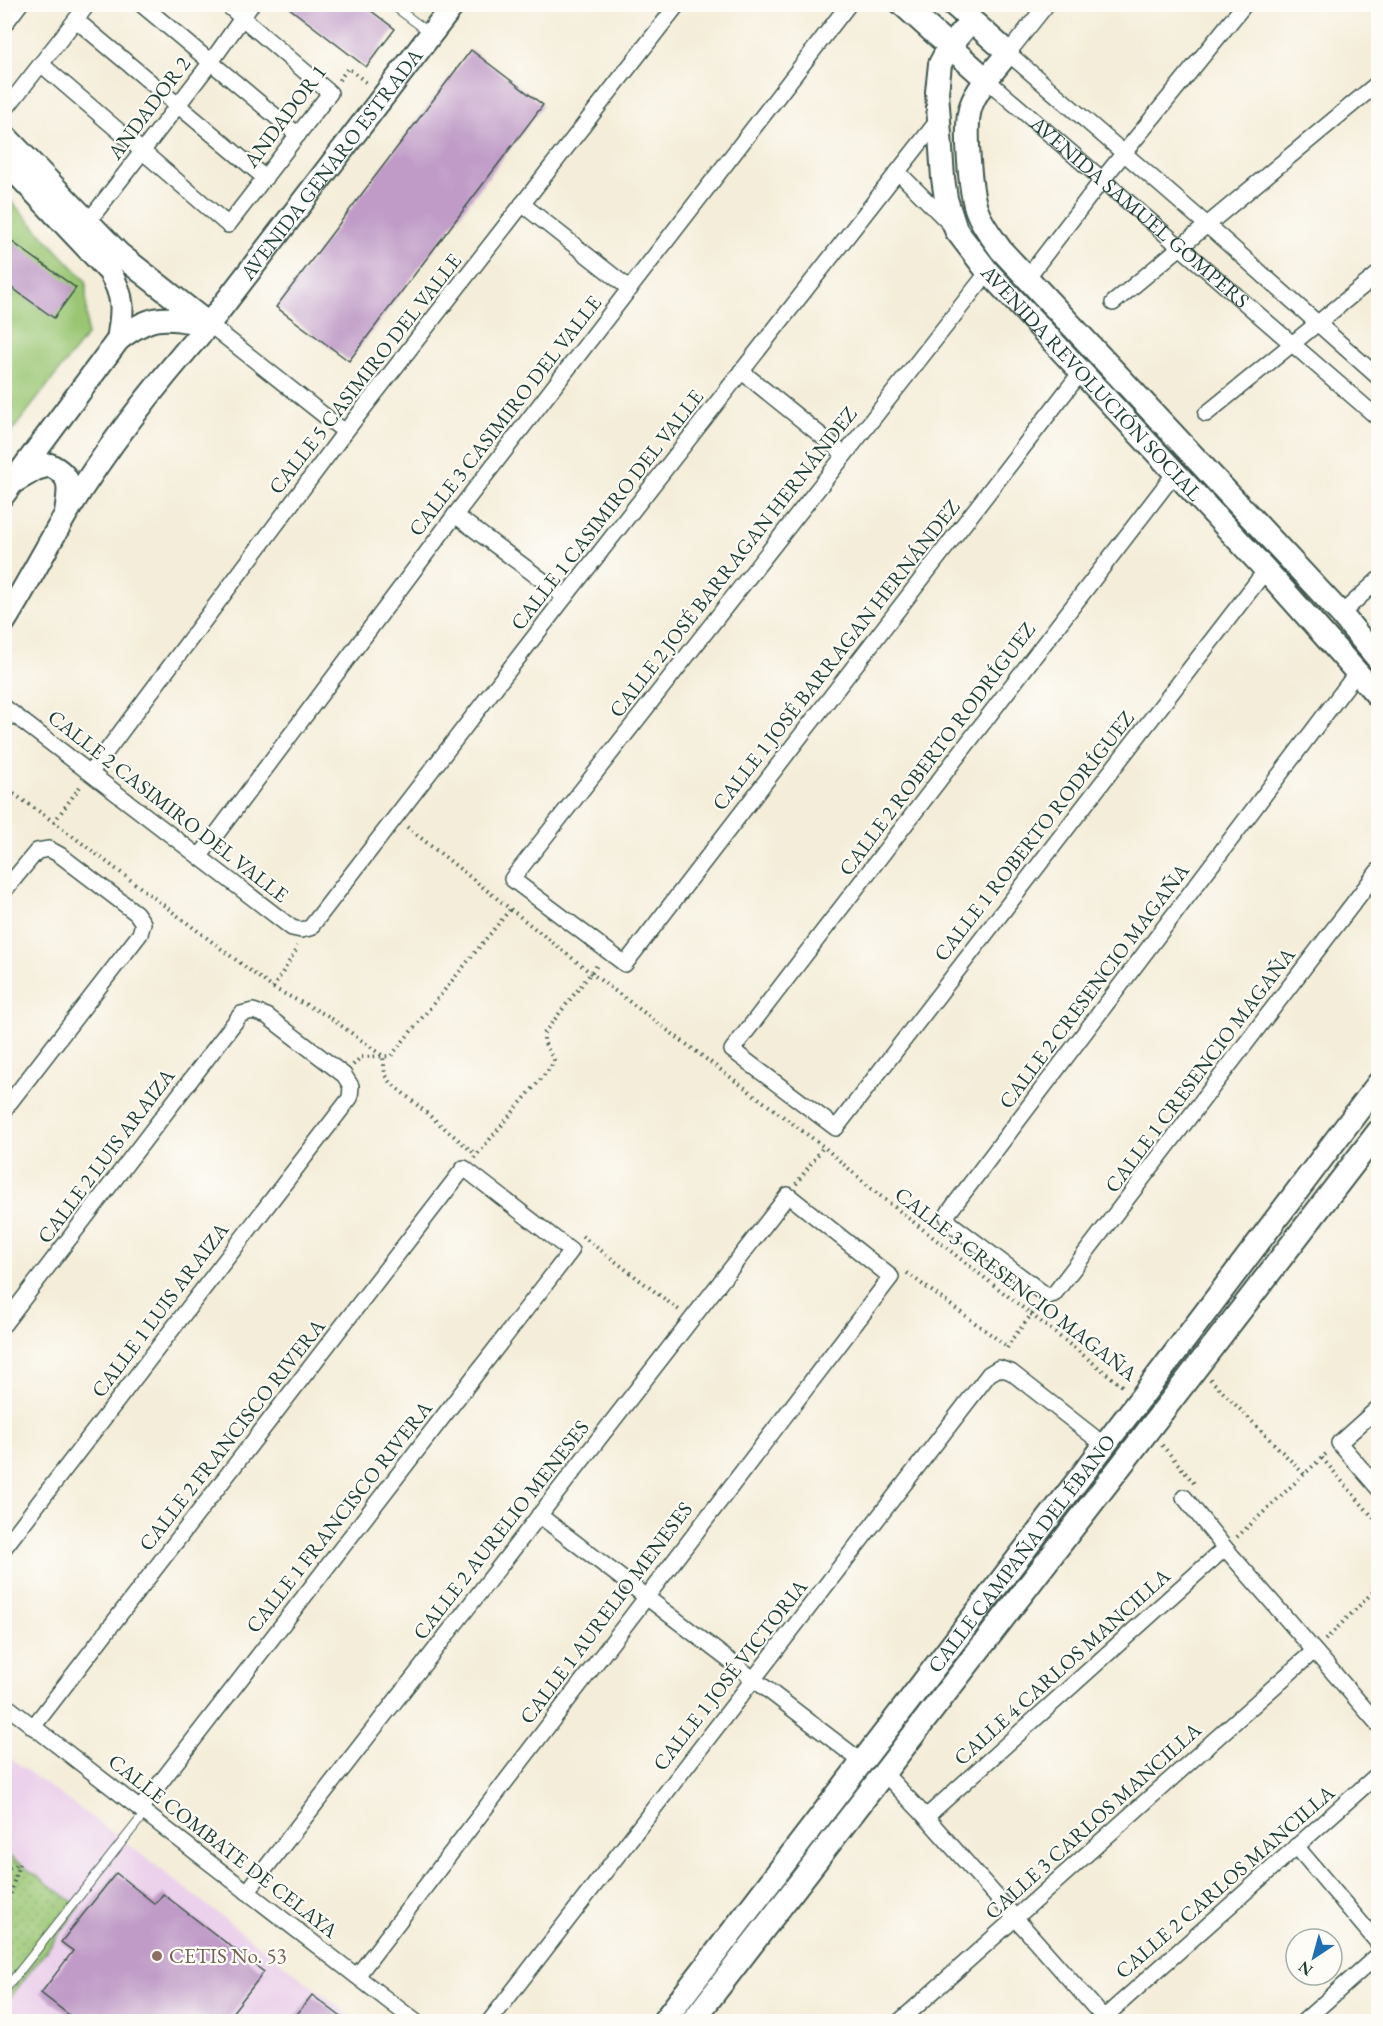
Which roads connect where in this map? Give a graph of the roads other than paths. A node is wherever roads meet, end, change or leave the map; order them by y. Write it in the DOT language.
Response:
graph roads {
  1 [pos="21,4"];
  2 [pos="88,4"];
  3 [pos="141,4"];
  4 [pos="226,4"];
  5 [pos="252,4"];
  6 [pos="391,4"];
  7 [pos="454,4"];
  8 [pos="678,4"];
  9 [pos="849,4"];
  10 [pos="902,4"];
  11 [pos="953,4"];
  12 [pos="1047,4"];
  13 [pos="1245,4"];
  14 [pos="242,18"];
  15 [pos="76,20"];
  16 [pos="971,21"];
  17 [pos="4,25"];
  18 [pos="431,34"];
  19 [pos="949,47"];
  20 [pos="1008,53"];
  21 [pos="211,62"];
  22 [pos="41,64"];
  23 [pos="987,80"];
  24 [pos="1378,83"];
  25 [pos="177,105"];
  26 [pos="4,111"];
  27 [pos="939,119"];
  28 [pos="4,135"];
  29 [pos="298,135"];
  30 [pos="142,150"];
  31 [pos="1123,154"];
  32 [pos="4,160"];
  33 [pos="898,172"];
  34 [pos="265,178"];
  35 [pos="1102,180"];
  36 [pos="522,204"];
  37 [pos="87,222"];
  38 [pos="1207,225"];
  39 [pos="956,230"];
  40 [pos="1180,248"];
  41 [pos="988,272"];
  42 [pos="1378,274"];
  43 [pos="1027,278"];
  44 [pos="630,289"];
  45 [pos="1113,303"];
  46 [pos="1319,323"];
  47 [pos="209,324"];
  48 [pos="118,340"];
  49 [pos="1292,344"];
  50 [pos="741,371"];
  51 [pos="1081,372"];
  52 [pos="1378,376"];
  53 [pos="1206,414"];
  54 [pos="1378,418"];
  55 [pos="345,432"];
  56 [pos="844,454"];
  57 [pos="1175,473"];
  58 [pos="9,488"];
  59 [pos="66,514"];
  60 [pos="455,515"];
  61 [pos="1266,570"];
  62 [pos="1374,584"];
  63 [pos="565,597"];
  64 [pos="1341,614"];
  65 [pos="4,622"];
  66 [pos="1378,658"];
  67 [pos="1358,671"];
  68 [pos="1378,696"];
  69 [pos="4,707"];
  70 [pos="91,772"];
  71 [pos="200,856"];
  72 [pos="1378,871"];
  73 [pos="4,891"];
  74 [pos="306,929"];
  75 [pos="607,951"];
  76 [pos="1378,1084"];
  77 [pos="350,1098"];
  78 [pos="4,1110"];
  79 [pos="836,1128"];
  80 [pos="1378,1132"];
  81 [pos="464,1168"];
  82 [pos="788,1195"];
  83 [pos="1051,1295"];
  84 [pos="4,1324"];
  85 [pos="1378,1408"];
  86 [pos="1104,1445"];
  87 [pos="1378,1488"];
  88 [pos="1184,1497"];
  89 [pos="539,1515"];
  90 [pos="4,1548"];
  91 [pos="1225,1548"];
  92 [pos="990,1594"];
  93 [pos="645,1596"];
  94 [pos="1011,1609"];
  95 [pos="1314,1651"];
  96 [pos="753,1679"];
  97 [pos="5,1705"];
  98 [pos="1378,1724"];
  99 [pos="33,1727"];
  100 [pos="862,1762"];
  101 [pos="885,1774"];
  102 [pos="1378,1774"];
  103 [pos="143,1811"];
  104 [pos="926,1817"];
  105 [pos="1296,1846"];
  106 [pos="248,1892"];
  107 [pos="1016,1918"];
  108 [pos="1378,1942"];
  109 [pos="1378,1955"];
  110 [pos="357,1976"];
  111 [pos="4,1991"];
  112 [pos="1101,2019"];
  113 [pos="416,2022"];
  114 [pos="489,2022"];
  115 [pos="663,2022"];
  116 [pos="692,2022"];
  117 [pos="899,2022"];
  118 [pos="1303,2022"];
  1 -- 17 [label="street"];
  2 -- 15 [label="street"];
  3 -- 21 [label="street"];
  4 -- 14 [label="street"];
  5 -- 14 [label="street, ANDADOR 2"];
  6 -- 18 [label="lane"];
  7 -- 18 [label="street, AVENIDA GENARO ESTRADA"];
  8 -- 36 [label="street, CALLE 5 CASIMIRO DEL VALLE"];
  9 -- 44 [label="street, CALLE 3 CASIMIRO DEL VALLE"];
  10 -- 19 [label="street, AVENIDA SAMUEL GOMPERS"];
  11 -- 16 [label="street, AVENIDA SAMUEL GOMPERS"];
  12 -- 20 [label="street"];
  13 -- 31 [label="street"];
  14 -- 21 [label="street, ANDADOR 2"];
  14 -- 29 [label="street, ANDADOR 1"];
  15 -- 22 [label="street"];
  15 -- 25 [label="street"];
  16 -- 19 [label="street, AVENIDA REVOLUCIÓN SOCIAL"];
  16 -- 20 [label="street, AVENIDA SAMUEL GOMPERS"];
  18 -- 47 [label="street, AVENIDA GENARO ESTRADA"];
  19 -- 23 [label="street, AVENIDA SAMUEL GOMPERS"];
  19 -- 27 [label="street, AVENIDA REVOLUCIÓN SOCIAL"];
  20 -- 23 [label="street, AVENIDA REVOLUCIÓN SOCIAL"];
  20 -- 31 [label="street, AVENIDA SAMUEL GOMPERS"];
  21 -- 25 [label="street, ANDADOR 2"];
  21 -- 29 [label="street"];
  22 -- 26 [label="street"];
  22 -- 30 [label="street"];
  23 -- 35 [label="street, AVENIDA SAMUEL GOMPERS"];
  23 -- 43 [label="street, AVENIDA REVOLUCIÓN SOCIAL"];
  24 -- 38 [label="street"];
  25 -- 30 [label="street, ANDADOR 2"];
  25 -- 34 [label="street"];
  27 -- 33 [label="street, CALLE 1 CASIMIRO DEL VALLE"];
  27 -- 39 [label="street, AVENIDA REVOLUCIÓN SOCIAL"];
  28 -- 37 [label="street"];
  29 -- 34 [label="street, ANDADOR 1"];
  30 -- 34 [label="street, ANDADOR 1"];
  30 -- 37 [label="street, ANDADOR 2"];
  31 -- 35 [label="street"];
  31 -- 38 [label="street, AVENIDA SAMUEL GOMPERS"];
  32 -- 48 [label="street"];
  33 -- 39 [label="street"];
  33 -- 50 [label="street, CALLE 1 CASIMIRO DEL VALLE"];
  35 -- 40 [label="street, AVENIDA SAMUEL GOMPERS"];
  35 -- 43 [label="street"];
  36 -- 44 [label="street"];
  36 -- 55 [label="street, CALLE 5 CASIMIRO DEL VALLE"];
  37 -- 47 [label="street"];
  38 -- 40 [label="street"];
  38 -- 46 [label="street, AVENIDA SAMUEL GOMPERS"];
  39 -- 41 [label="street, AVENIDA REVOLUCIÓN SOCIAL"];
  40 -- 45 [label="street"];
  40 -- 49 [label="street, AVENIDA SAMUEL GOMPERS"];
  41 -- 51 [label="street, AVENIDA REVOLUCIÓN SOCIAL"];
  41 -- 56 [label="street, CALLE 2 JOSÉ BARRAGAN HERNÁNDEZ"];
  42 -- 46 [label="street"];
  43 -- 64 [label="street, AVENIDA REVOLUCIÓN SOCIAL"];
  44 -- 60 [label="street, CALLE 3 CASIMIRO DEL VALLE"];
  46 -- 49 [label="street"];
  46 -- 52 [label="street, AVENIDA SAMUEL GOMPERS"];
  47 -- 48 [label="street"];
  47 -- 55 [label="street"];
  47 -- 59 [label="street, AVENIDA GENARO ESTRADA"];
  48 -- 58 [label="street"];
  49 -- 53 [label="street"];
  49 -- 54 [label="street, AVENIDA SAMUEL GOMPERS"];
  50 -- 56 [label="street"];
  50 -- 63 [label="street, CALLE 1 CASIMIRO DEL VALLE"];
  51 -- 57 [label="street, AVENIDA REVOLUCIÓN SOCIAL"];
  51 -- 75 [label="street, CALLE 1 JOSÉ BARRAGAN HERNÁNDEZ"];
  55 -- 70 [label="street, CALLE 5 CASIMIRO DEL VALLE"];
  56 -- 75 [label="street, CALLE 2 JOSÉ BARRAGAN HERNÁNDEZ"];
  57 -- 61 [label="street, AVENIDA REVOLUCIÓN SOCIAL"];
  57 -- 79 [label="street, CALLE 2 ROBERTO RODRÍGUEZ"];
  58 -- 59 [label="street"];
  59 -- 65 [label="street, AVENIDA GENARO ESTRADA"];
  60 -- 63 [label="street"];
  60 -- 71 [label="street, CALLE 3 CASIMIRO DEL VALLE"];
  61 -- 67 [label="street, AVENIDA REVOLUCIÓN SOCIAL"];
  61 -- 79 [label="street, CALLE 1 ROBERTO RODRÍGUEZ"];
  62 -- 64 [label="street"];
  63 -- 74 [label="street, CALLE 1 CASIMIRO DEL VALLE"];
  64 -- 66 [label="street, AVENIDA REVOLUCIÓN SOCIAL"];
  67 -- 68 [label="street, AVENIDA REVOLUCIÓN SOCIAL"];
  67 -- 83 [label="street, CALLE 2 CRESENCIO MAGAÑA"];
  69 -- 70 [label="street, CALLE 2 CASIMIRO DEL VALLE"];
  70 -- 71 [label="street, CALLE 2 CASIMIRO DEL VALLE"];
  71 -- 74 [label="street, CALLE 2 CASIMIRO DEL VALLE"];
  72 -- 83 [label="street, CALLE 1 CRESENCIO MAGAÑA"];
  73 -- 78 [label="street"];
  76 -- 86 [label="street, CALLE CAMPAÑA DEL ÉBANO"];
  77 -- 84 [label="street, CALLE 2 LUIS ARAIZA"];
  77 -- 90 [label="street, CALLE 1 LUIS ARAIZA"];
  80 -- 94 [label="street, CALLE CAMPAÑA DEL ÉBANO"];
  81 -- 99 [label="street, CALLE 2 FRANCISCO RIVERA"];
  81 -- 103 [label="street, CALLE 1 FRANCISCO RIVERA"];
  82 -- 89 [label="street, CALLE 2 AURELIO MENESES"];
  82 -- 93 [label="street, CALLE 1 AURELIO MENESES"];
  85 -- 87 [label="street"];
  86 -- 92 [label="street, CALLE CAMPAÑA DEL ÉBANO"];
  86 -- 96 [label="street, CALLE 1 JOSÉ VICTORIA"];
  88 -- 91 [label="street"];
  89 -- 93 [label="street"];
  89 -- 106 [label="street, CALLE 2 AURELIO MENESES"];
  91 -- 95 [label="street"];
  91 -- 104 [label="street, CALLE 4 CARLOS MANCILLA"];
  92 -- 94 [label="street"];
  92 -- 100 [label="street, CALLE CAMPAÑA DEL ÉBANO"];
  93 -- 96 [label="street"];
  93 -- 110 [label="street, CALLE 1 AURELIO MENESES"];
  94 -- 101 [label="street, CALLE CAMPAÑA DEL ÉBANO"];
  95 -- 98 [label="street"];
  95 -- 107 [label="street, CALLE 3 CARLOS MANCILLA"];
  96 -- 100 [label="street"];
  96 -- 114 [label="street, CALLE 1 JOSÉ VICTORIA"];
  97 -- 99 [label="street, CALLE COMBATE DE CELAYA"];
  99 -- 103 [label="street, CALLE COMBATE DE CELAYA"];
  100 -- 115 [label="street, CALLE CAMPAÑA DEL ÉBANO"];
  101 -- 104 [label="street"];
  101 -- 116 [label="street, CALLE CAMPAÑA DEL ÉBANO"];
  102 -- 105 [label="street, CALLE 2 CARLOS MANCILLA"];
  103 -- 106 [label="street, CALLE COMBATE DE CELAYA"];
  103 -- 111 [label="lane"];
  104 -- 107 [label="street"];
  105 -- 108 [label="street"];
  105 -- 112 [label="street, CALLE 2 CARLOS MANCILLA"];
  106 -- 110 [label="street, CALLE COMBATE DE CELAYA"];
  107 -- 112 [label="street"];
  107 -- 117 [label="street, CALLE 3 CARLOS MANCILLA"];
  109 -- 118 [label="street"];
  110 -- 113 [label="street, CALLE COMBATE DE CELAYA"];
}
